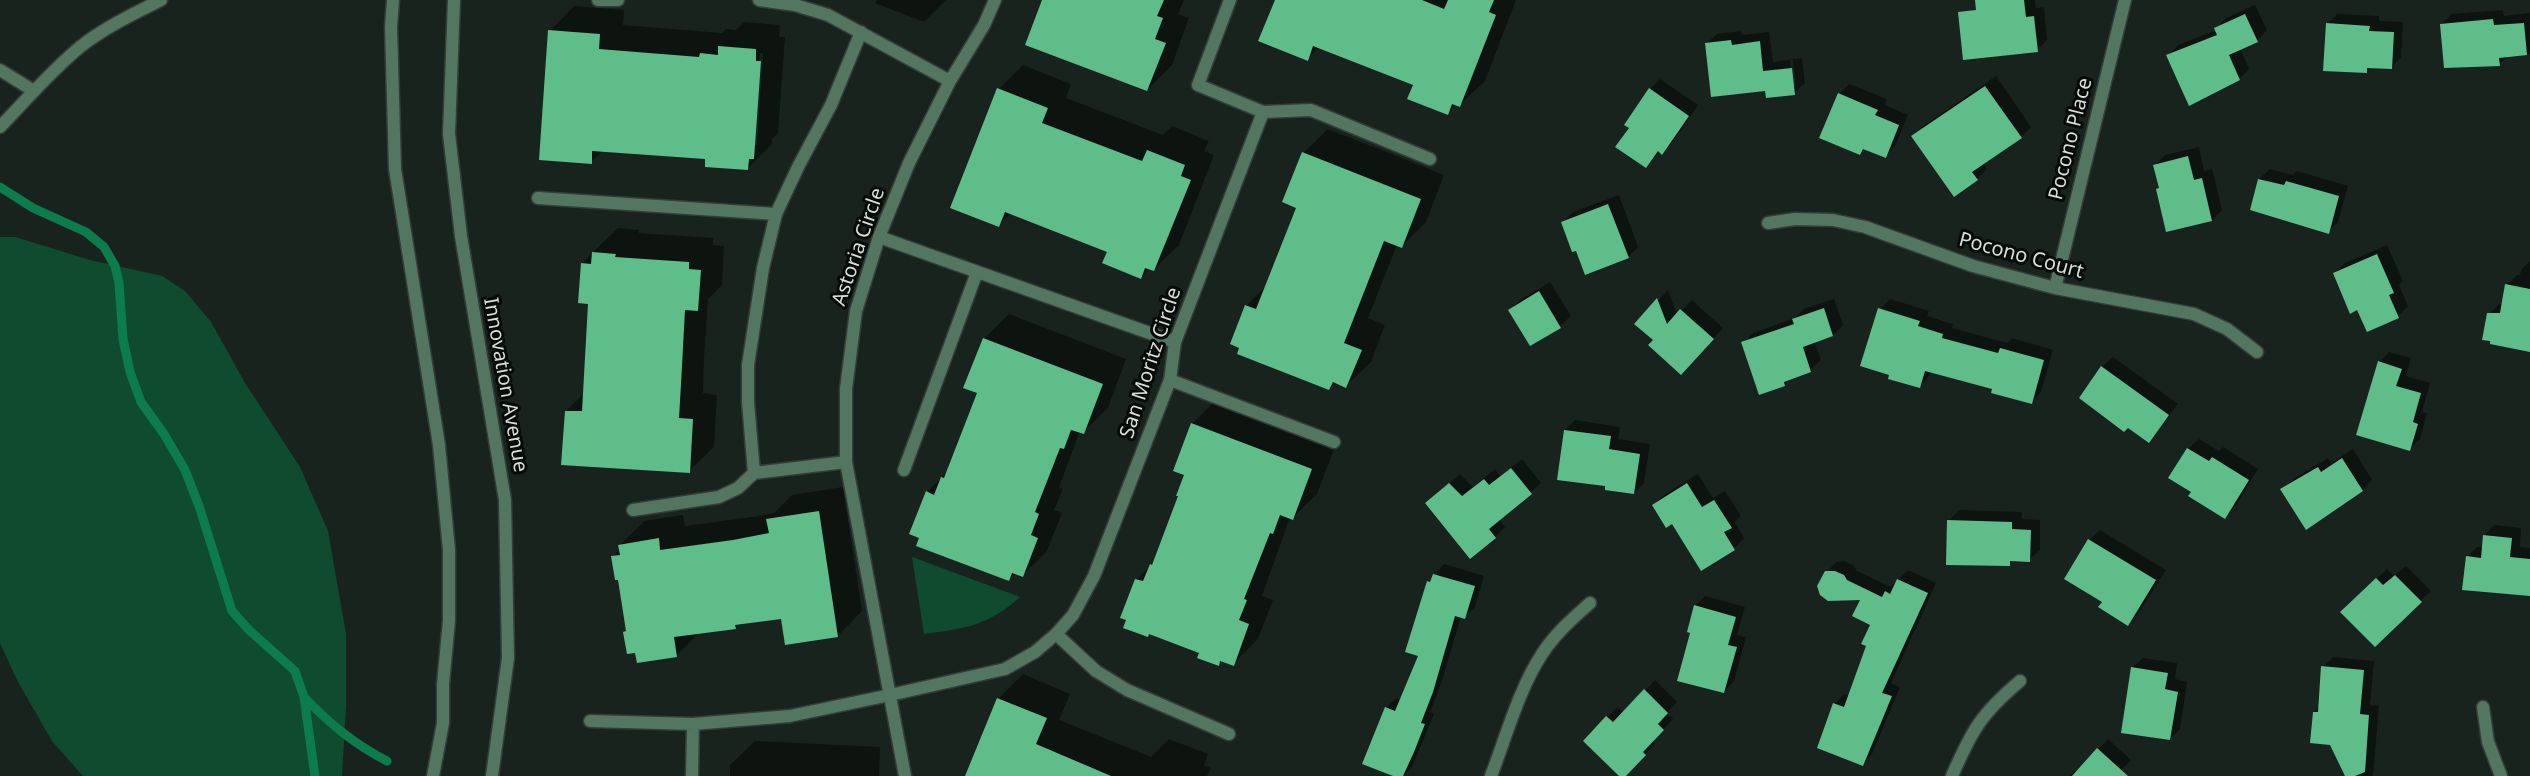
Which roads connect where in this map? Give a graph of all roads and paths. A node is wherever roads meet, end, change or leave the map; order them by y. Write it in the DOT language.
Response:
graph roads {
  1 [pos="161,0"];
  2 [pos="393,0"];
  3 [pos="454,0"];
  4 [pos="598,0"];
  5 [pos="618,0"];
  6 [pos="759,0"];
  7 [pos="995,0"];
  8 [pos="1230,0"];
  9 [pos="2125,0"];
  10 [pos="861,32"];
  11 [pos="0,70"];
  12 [pos="950,81"];
  13 [pos="34,91"];
  14 [pos="1263,112"];
  15 [pos="0,127"];
  16 [pos="1430,159"];
  17 [pos="538,198"];
  18 [pos="776,214"];
  19 [pos="1768,223"];
  20 [pos="879,237"];
  21 [pos="977,272"];
  22 [pos="2055,288"];
  23 [pos="1175,342"];
  24 [pos="2256,352"];
  25 [pos="1170,380"];
  26 [pos="1334,442"];
  27 [pos="846,462"];
  28 [pos="904,470"];
  29 [pos="754,473"];
  30 [pos="633,510"];
  31 [pos="1590,603"];
  32 [pos="1056,634"];
  33 [pos="2020,681"];
  34 [pos="890,695"];
  35 [pos="2482,707"];
  36 [pos="590,721"];
  37 [pos="693,724"];
  38 [pos="1229,734"];
  39 [pos="433,776"];
  40 [pos="492,776"];
  41 [pos="692,776"];
  42 [pos="905,776"];
  43 [pos="1491,776"];
  44 [pos="1952,776"];
  45 [pos="2501,776"];
  1 -- 13 [label="street"];
  2 -- 39 [label="street"];
  3 -- 40 [label="street, Innovation Avenue"];
  4 -- 5 [label="street"];
  6 -- 10 [label="street"];
  7 -- 12 [label="street, Astoria Circle"];
  8 -- 14 [label="street"];
  9 -- 22 [label="street, Pocono Place"];
  10 -- 12 [label="street"];
  10 -- 18 [label="street"];
  11 -- 13 [label="street"];
  12 -- 20 [label="street, Astoria Circle"];
  13 -- 15 [label="street"];
  14 -- 16 [label="street"];
  14 -- 23 [label="street, San Moritz Circle"];
  17 -- 18 [label="street"];
  18 -- 29 [label="street"];
  19 -- 22 [label="street, Pocono Court"];
  20 -- 21 [label="street"];
  20 -- 27 [label="street, Astoria Circle"];
  21 -- 23 [label="street"];
  21 -- 28 [label="street"];
  22 -- 24 [label="street, Pocono Court"];
  23 -- 25 [label="street, San Moritz Circle"];
  25 -- 26 [label="street"];
  25 -- 32 [label="street, San Moritz Circle"];
  27 -- 29 [label="street"];
  27 -- 34 [label="street, Astoria Circle"];
  29 -- 30 [label="street"];
  31 -- 43 [label="street"];
  32 -- 34 [label="street, San Moritz Circle"];
  32 -- 38 [label="street"];
  33 -- 44 [label="street"];
  34 -- 37 [label="street, San Moritz Circle"];
  34 -- 42 [label="street, Astoria Circle"];
  35 -- 45 [label="street"];
  36 -- 37 [label="street, San Moritz Circle"];
  37 -- 41 [label="street"];
}
